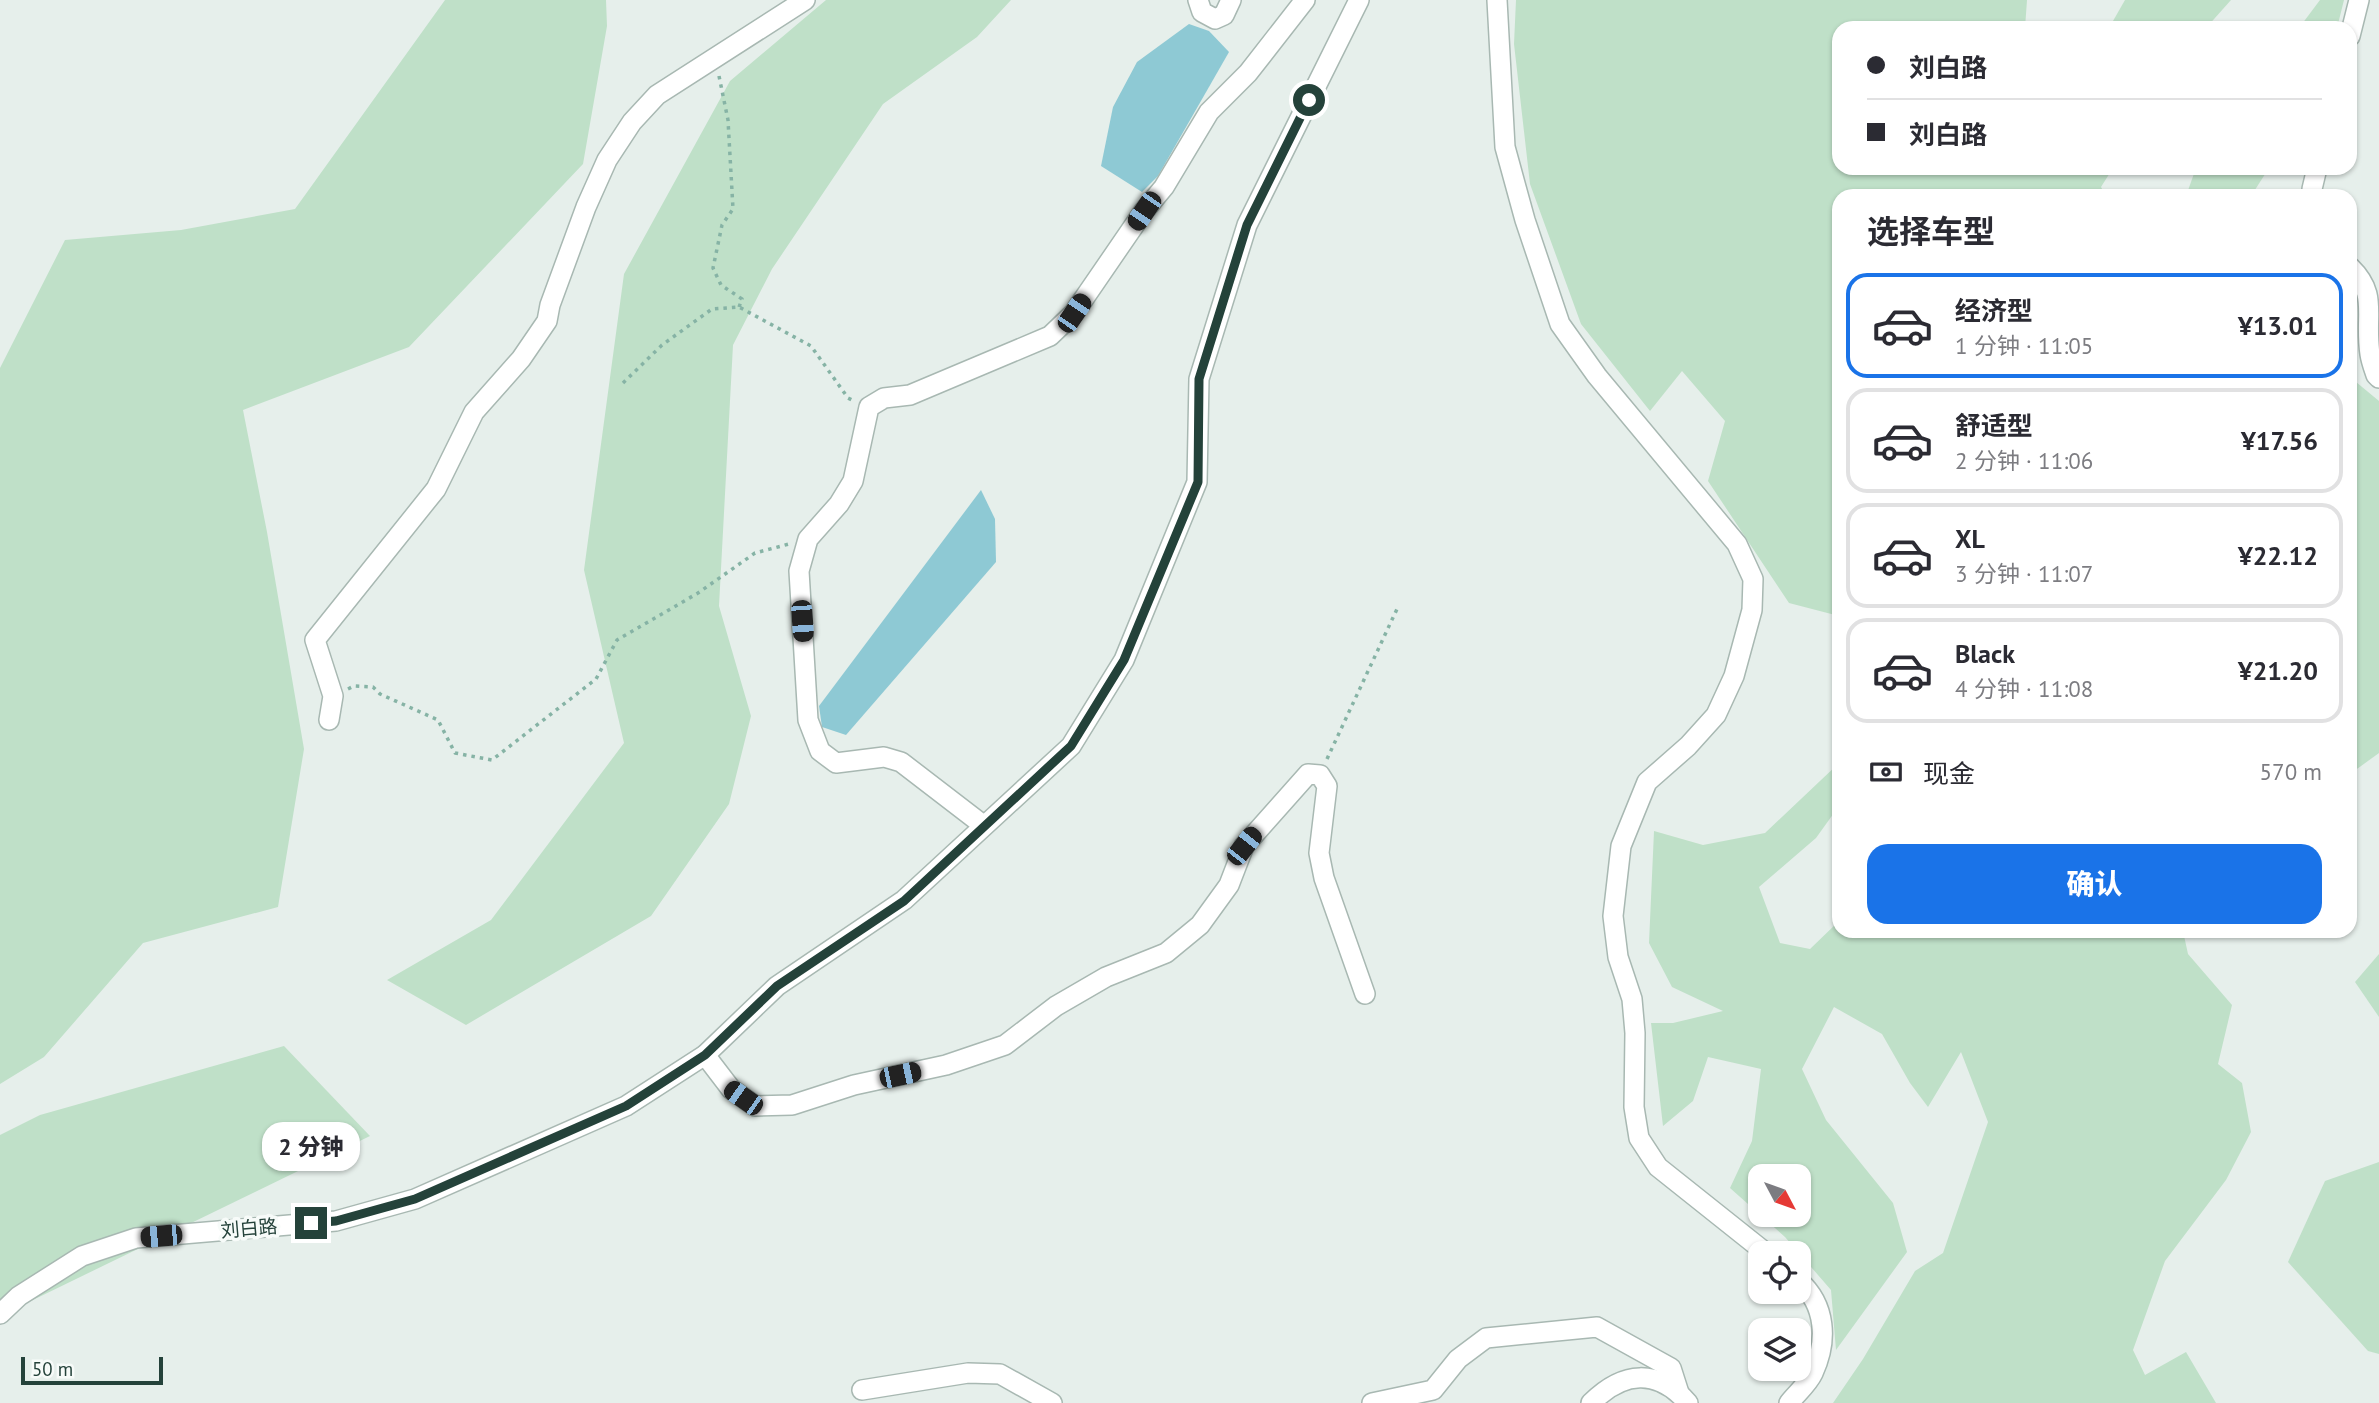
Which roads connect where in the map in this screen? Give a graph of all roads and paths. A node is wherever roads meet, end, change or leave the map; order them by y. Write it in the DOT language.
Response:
graph roads {
  1 [pos="805,0"];
  2 [pos="1198,0"];
  3 [pos="1231,0"];
  4 [pos="1306,0"];
  5 [pos="1359,0"];
  6 [pos="1497,0"];
  7 [pos="2359,0"];
  8 [pos="2354,21"];
  9 [pos="715,59"];
  10 [pos="2357,271"];
  11 [pos="739,307"];
  12 [pos="2379,377"];
  13 [pos="624,383"];
  14 [pos="869,407"];
  15 [pos="808,539"];
  16 [pos="1397,609"];
  17 [pos="333,696"];
  18 [pos="329,720"];
  19 [pos="1320,775"];
  20 [pos="983,825"];
  21 [pos="1365,995"];
  22 [pos="705,1055"];
  23 [pos="1751,1241"];
  24 [pos="9,1295"];
  25 [pos="1811,1295"];
  26 [pos="0,1314"];
  27 [pos="862,1390"];
  28 [pos="1684,1398"];
  29 [pos="1052,1403"];
  30 [pos="1372,1403"];
  31 [pos="1591,1403"];
  32 [pos="1788,1403"];
  1 -- 9 [label="street"];
  2 -- 3 [label="street"];
  4 -- 14 [label="street"];
  5 -- 20 [label="street, 刘白路"];
  6 -- 23 [label="street"];
  7 -- 8 [label="street"];
  9 -- 11 [label="path"];
  9 -- 17 [label="street"];
  10 -- 12 [label="street"];
  11 -- 13 [label="path"];
  11 -- 14 [label="path"];
  14 -- 15 [label="street"];
  15 -- 17 [label="path"];
  15 -- 20 [label="street"];
  16 -- 19 [label="path"];
  17 -- 18 [label="street"];
  19 -- 21 [label="street"];
  19 -- 22 [label="street"];
  20 -- 22 [label="street, 刘白路"];
  22 -- 24 [label="street, 刘白路"];
  24 -- 26 [label="street, 刘白路"];
  25 -- 32 [label="street"];
  27 -- 29 [label="street"];
  28 -- 30 [label="street"];
  28 -- 31 [label="street"];
}
